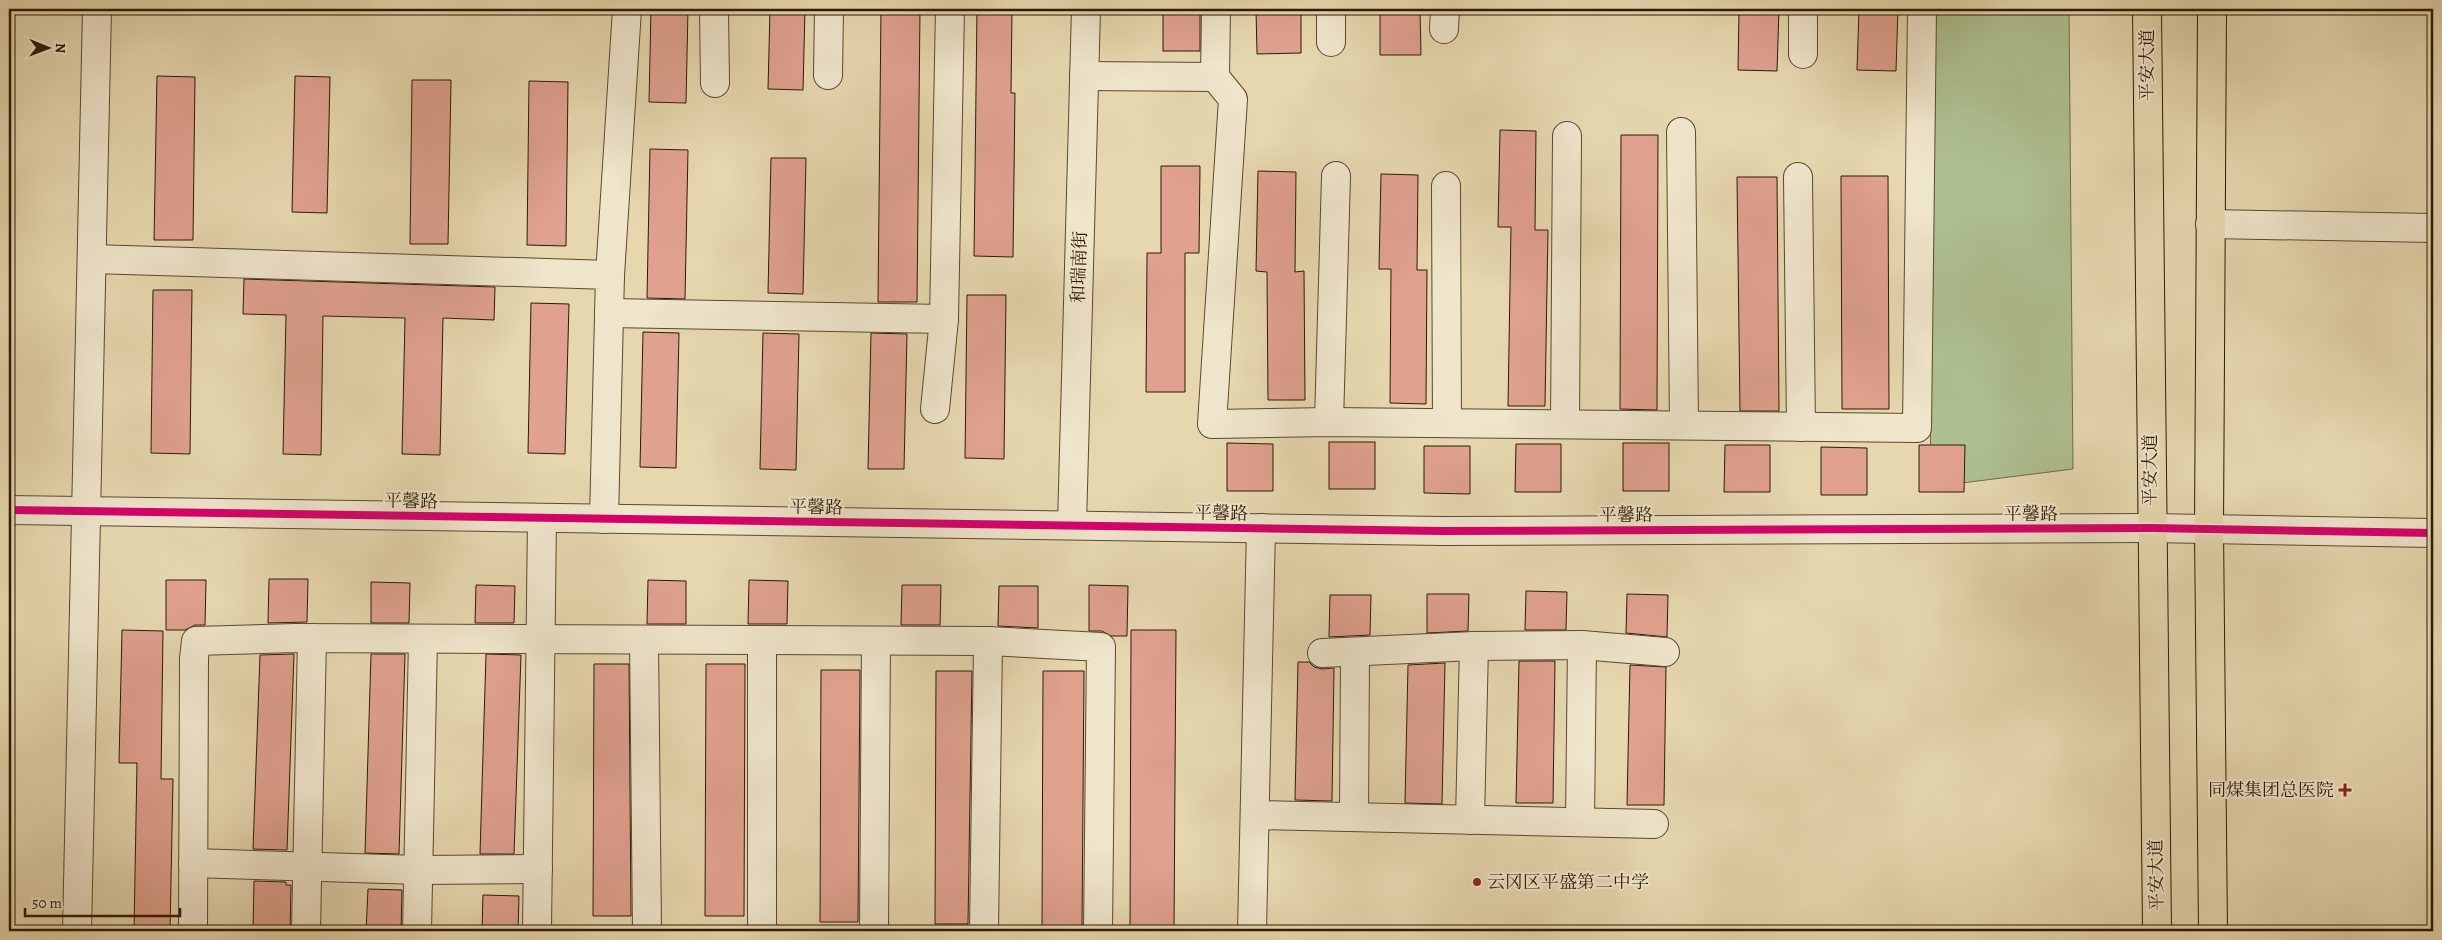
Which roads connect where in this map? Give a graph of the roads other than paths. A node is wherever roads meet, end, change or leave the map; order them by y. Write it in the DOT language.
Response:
graph roads {
  1 [pos="97,9"];
  2 [pos="627,9"];
  3 [pos="714,9"];
  4 [pos="829,9"];
  5 [pos="950,9"];
  6 [pos="1086,9"];
  7 [pos="1216,9"];
  8 [pos="1331,9"];
  9 [pos="1803,9"];
  10 [pos="1922,9"];
  11 [pos="2147,9"];
  12 [pos="2212,9"];
  13 [pos="1331,42"];
  14 [pos="1802,54"];
  15 [pos="828,75"];
  16 [pos="1084,76"];
  17 [pos="1214,77"];
  18 [pos="714,84"];
  19 [pos="1681,132"];
  20 [pos="1567,136"];
  21 [pos="1336,176"];
  22 [pos="1798,178"];
  23 [pos="1446,186"];
  24 [pos="2210,224"];
  25 [pos="2433,228"];
  26 [pos="92,259"];
  27 [pos="610,275"];
  28 [pos="609,314"];
  29 [pos="944,319"];
  30 [pos="935,409"];
  31 [pos="1329,422"];
  32 [pos="1447,423"];
  33 [pos="1565,424"];
  34 [pos="1684,425"];
  35 [pos="1801,426"];
  36 [pos="9,510"];
  37 [pos="86,511"];
  38 [pos="542,518"];
  39 [pos="604,519"];
  40 [pos="1072,525"];
  41 [pos="1261,528"];
  42 [pos="2151,528"];
  43 [pos="2209,529"];
  44 [pos="2433,533"];
  45 [pos="312,638"];
  46 [pos="423,639"];
  47 [pos="540,640"];
  48 [pos="644,640"];
  49 [pos="762,641"];
  50 [pos="876,641"];
  51 [pos="988,641"];
  52 [pos="1582,645"];
  53 [pos="1474,646"];
  54 [pos="1665,652"];
  55 [pos="1355,653"];
  56 [pos="1322,654"];
  57 [pos="1255,815"];
  58 [pos="1354,817"];
  59 [pos="1470,820"];
  60 [pos="1580,822"];
  61 [pos="1654,824"];
  62 [pos="193,864"];
  63 [pos="307,866"];
  64 [pos="538,869"];
  65 [pos="419,870"];
  66 [pos="77,931"];
  67 [pos="193,931"];
  68 [pos="306,931"];
  69 [pos="417,931"];
  70 [pos="537,931"];
  71 [pos="647,931"];
  72 [pos="762,931"];
  73 [pos="874,931"];
  74 [pos="984,931"];
  75 [pos="1098,931"];
  76 [pos="1252,931"];
  77 [pos="2157,931"];
  78 [pos="2213,931"];
  1 -- 26 [label="street"];
  2 -- 27 [label="street"];
  3 -- 18 [label="street"];
  4 -- 15 [label="street"];
  5 -- 29 [label="street"];
  6 -- 16 [label="street, 和瑞南街"];
  7 -- 17 [label="street"];
  8 -- 13 [label="street"];
  9 -- 14 [label="street"];
  10 -- 35 [label="street"];
  11 -- 42 [label="main road, 平安大道"];
  12 -- 24 [label="main road"];
  16 -- 17 [label="street"];
  16 -- 40 [label="street, 和瑞南街"];
  17 -- 31 [label="street"];
  19 -- 34 [label="street"];
  20 -- 33 [label="street"];
  21 -- 31 [label="street"];
  22 -- 35 [label="street"];
  23 -- 32 [label="street"];
  24 -- 25 [label="street"];
  24 -- 43 [label="main road"];
  26 -- 27 [label="street"];
  26 -- 37 [label="street"];
  27 -- 28 [label="street"];
  28 -- 29 [label="street"];
  28 -- 39 [label="street"];
  29 -- 30 [label="street"];
  31 -- 32 [label="street"];
  32 -- 33 [label="street"];
  33 -- 34 [label="street"];
  34 -- 35 [label="street"];
  36 -- 37 [label="street, 平馨路"];
  37 -- 38 [label="street, 平馨路"];
  37 -- 66 [label="street"];
  38 -- 39 [label="street, 平馨路"];
  38 -- 47 [label="street"];
  39 -- 40 [label="street, 平馨路"];
  40 -- 41 [label="street, 平馨路"];
  41 -- 42 [label="street, 平馨路"];
  41 -- 57 [label="street"];
  42 -- 43 [label="street, 平馨路"];
  42 -- 77 [label="main road, 平安大道"];
  43 -- 44 [label="street, 平馨路"];
  43 -- 78 [label="main road"];
  45 -- 46 [label="street"];
  45 -- 62 [label="street"];
  45 -- 63 [label="street"];
  46 -- 47 [label="street"];
  46 -- 65 [label="street"];
  47 -- 48 [label="street"];
  47 -- 64 [label="street"];
  48 -- 49 [label="street"];
  48 -- 71 [label="street"];
  49 -- 50 [label="street"];
  49 -- 72 [label="street"];
  50 -- 51 [label="street"];
  50 -- 73 [label="street"];
  51 -- 74 [label="street"];
  51 -- 75 [label="street"];
  52 -- 53 [label="street"];
  52 -- 54 [label="street"];
  52 -- 60 [label="street"];
  53 -- 55 [label="street"];
  53 -- 59 [label="street"];
  55 -- 56 [label="street"];
  55 -- 58 [label="street"];
  57 -- 58 [label="street"];
  57 -- 76 [label="street"];
  58 -- 59 [label="street"];
  59 -- 60 [label="street"];
  60 -- 61 [label="street"];
  62 -- 63 [label="street"];
  62 -- 67 [label="street"];
  63 -- 65 [label="street"];
  63 -- 68 [label="street"];
  64 -- 65 [label="street"];
  64 -- 70 [label="street"];
  65 -- 69 [label="street"];
}
